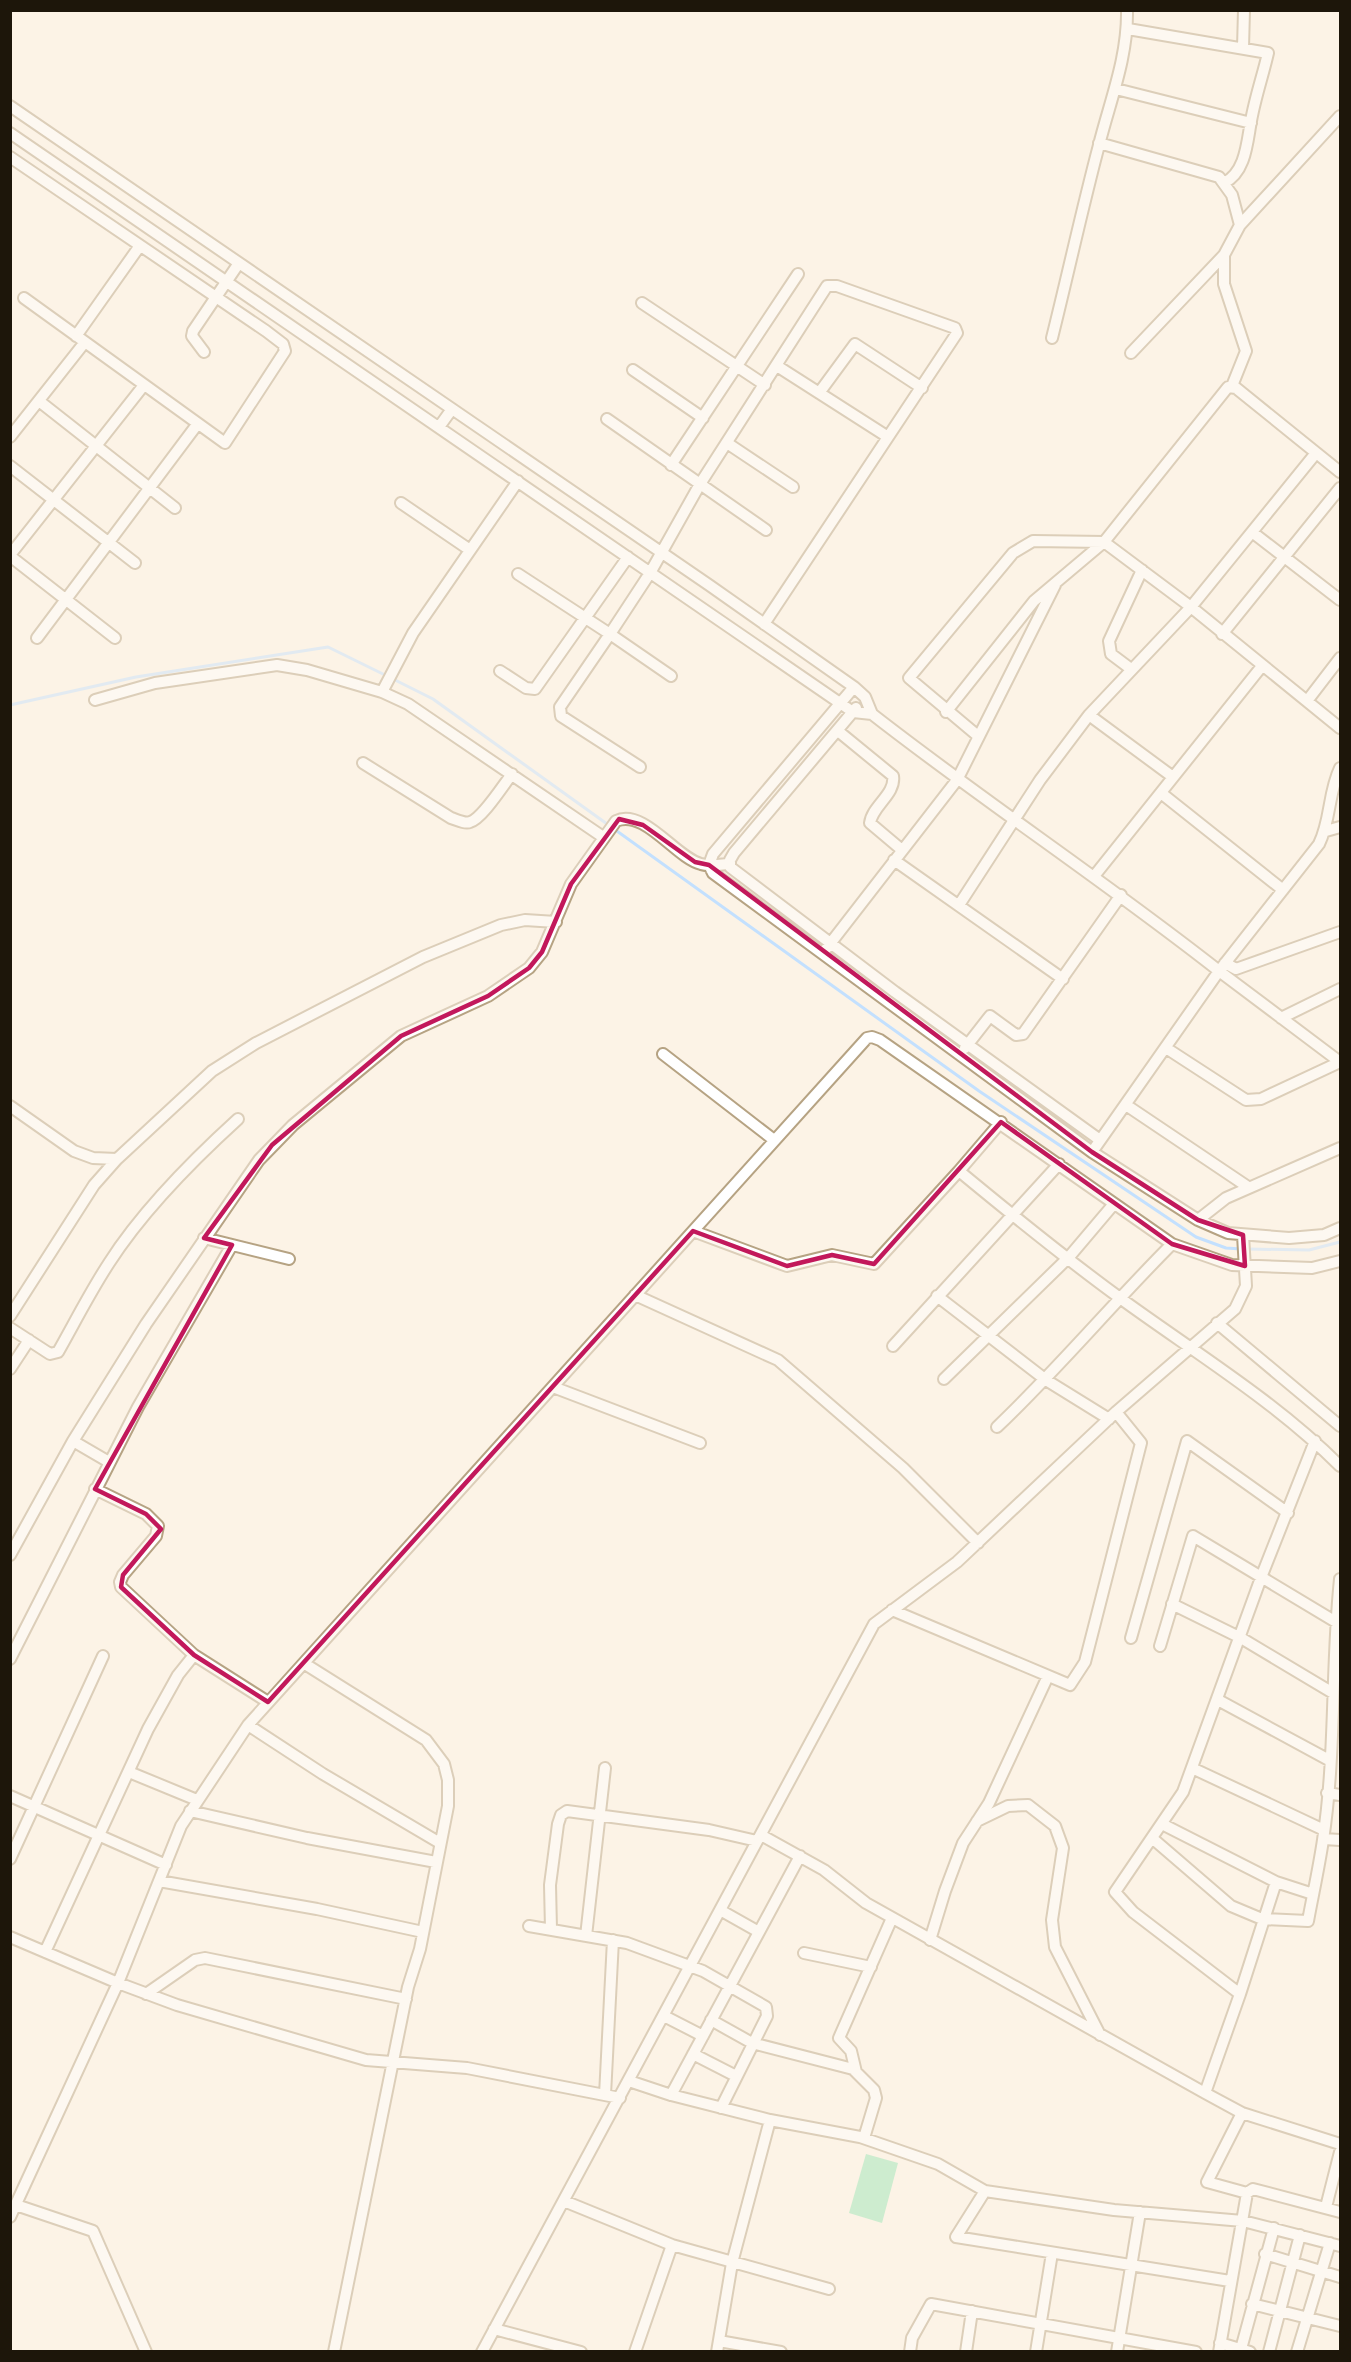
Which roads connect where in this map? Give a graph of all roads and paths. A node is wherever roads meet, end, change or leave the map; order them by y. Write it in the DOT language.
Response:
graph roads {
  1 [pos="1127,10"];
  2 [pos="1244,10"];
  3 [pos="1128,29"];
  4 [pos="1243,48"];
  5 [pos="1116,89"];
  6 [pos="10,106"];
  7 [pos="1341,116"];
  8 [pos="1251,123"];
  9 [pos="10,133"];
  10 [pos="1099,143"];
  11 [pos="10,157"];
  12 [pos="1224,183"];
  13 [pos="1240,225"];
  14 [pos="210,243"];
  15 [pos="140,247"];
  16 [pos="1224,255"];
  17 [pos="198,261"];
  18 [pos="239,263"];
  19 [pos="798,274"];
  20 [pos="226,280"];
  21 [pos="216,297"];
  22 [pos="24,298"];
  23 [pos="642,303"];
  24 [pos="1052,338"];
  25 [pos="81,339"];
  26 [pos="204,352"];
  27 [pos="1131,353"];
  28 [pos="777,366"];
  29 [pos="738,367"];
  30 [pos="633,370"];
  31 [pos="144,384"];
  32 [pos="765,385"];
  33 [pos="1232,386"];
  34 [pos="922,388"];
  35 [pos="819,393"];
  36 [pos="39,401"];
  37 [pos="452,409"];
  38 [pos="607,418"];
  39 [pos="703,418"];
  40 [pos="196,426"];
  41 [pos="439,427"];
  42 [pos="10,437"];
  43 [pos="888,437"];
  44 [pos="727,443"];
  45 [pos="96,446"];
  46 [pos="1316,453"];
  47 [pos="671,465"];
  48 [pos="10,466"];
  49 [pos="1341,472"];
  50 [pos="518,481"];
  51 [pos="700,484"];
  52 [pos="793,487"];
  53 [pos="151,488"];
  54 [pos="1341,488"];
  55 [pos="54,500"];
  56 [pos="401,502"];
  57 [pos="176,508"];
  58 [pos="766,530"];
  59 [pos="1252,532"];
  60 [pos="1104,542"];
  61 [pos="109,543"];
  62 [pos="470,550"];
  63 [pos="661,553"];
  64 [pos="10,556"];
  65 [pos="1283,556"];
  66 [pos="628,557"];
  67 [pos="135,563"];
  68 [pos="1142,570"];
  69 [pos="650,573"];
  70 [pos="518,574"];
  71 [pos="1059,578"];
  72 [pos="66,600"];
  73 [pos="1341,600"];
  74 [pos="1191,607"];
  75 [pos="585,618"];
  76 [pos="764,624"];
  77 [pos="610,634"];
  78 [pos="1222,634"];
  79 [pos="37,638"];
  80 [pos="115,638"];
  81 [pos="1341,658"];
  82 [pos="1262,666"];
  83 [pos="1131,669"];
  84 [pos="500,671"];
  85 [pos="671,676"];
  86 [pos="384,687"];
  87 [pos="854,687"];
  88 [pos="865,697"];
  89 [pos="95,700"];
  90 [pos="1307,701"];
  91 [pos="841,703"];
  92 [pos="853,712"];
  93 [pos="946,712"];
  94 [pos="872,714"];
  95 [pos="1089,715"];
  96 [pos="1341,728"];
  97 [pos="838,731"];
  98 [pos="978,736"];
  99 [pos="363,763"];
  100 [pos="640,767"];
  101 [pos="1341,768"];
  102 [pos="512,774"];
  103 [pos="1173,777"];
  104 [pos="957,780"];
  105 [pos="1161,793"];
  106 [pos="1014,819"];
  107 [pos="1341,827"];
  108 [pos="608,830"];
  109 [pos="1326,831"];
  110 [pos="902,850"];
  111 [pos="894,860"];
  112 [pos="729,864"];
  113 [pos="709,865"];
  114 [pos="1095,875"];
  115 [pos="1283,891"];
  116 [pos="1121,895"];
  117 [pos="960,905"];
  118 [pos="556,922"];
  119 [pos="1341,932"];
  120 [pos="830,944"];
  121 [pos="823,954"];
  122 [pos="1222,967"];
  123 [pos="1063,979"];
  124 [pos="1341,989"];
  125 [pos="1281,1018"];
  126 [pos="968,1044"];
  127 [pos="1166,1048"];
  128 [pos="663,1054"];
  129 [pos="961,1056"];
  130 [pos="1340,1062"];
  131 [pos="1126,1105"];
  132 [pos="10,1106"];
  133 [pos="238,1119"];
  134 [pos="1001,1122"];
  135 [pos="774,1140"];
  136 [pos="1100,1140"];
  137 [pos="1341,1148"];
  138 [pos="1092,1152"];
  139 [pos="117,1159"];
  140 [pos="1059,1164"];
  141 [pos="959,1171"];
  142 [pos="1248,1187"];
  143 [pos="1113,1205"];
  144 [pos="1013,1216"];
  145 [pos="1198,1220"];
  146 [pos="1341,1228"];
  147 [pos="693,1231"];
  148 [pos="1243,1235"];
  149 [pos="204,1238"];
  150 [pos="1172,1244"];
  151 [pos="232,1245"];
  152 [pos="1069,1257"];
  153 [pos="289,1259"];
  154 [pos="1341,1261"];
  155 [pos="1245,1266"];
  156 [pos="635,1295"];
  157 [pos="937,1296"];
  158 [pos="1119,1297"];
  159 [pos="10,1316"];
  160 [pos="1217,1323"];
  161 [pos="10,1328"];
  162 [pos="986,1336"];
  163 [pos="29,1340"];
  164 [pos="894,1346"];
  165 [pos="1191,1346"];
  166 [pos="10,1369"];
  167 [pos="944,1379"];
  168 [pos="1046,1380"];
  169 [pos="553,1387"];
  170 [pos="1112,1416"];
  171 [pos="1341,1426"];
  172 [pos="997,1427"];
  173 [pos="74,1441"];
  174 [pos="1315,1441"];
  175 [pos="700,1443"];
  176 [pos="109,1462"];
  177 [pos="1341,1466"];
  178 [pos="95,1489"];
  179 [pos="1288,1513"];
  180 [pos="978,1543"];
  181 [pos="10,1555"];
  182 [pos="1262,1575"];
  183 [pos="1341,1579"];
  184 [pos="1172,1604"];
  185 [pos="892,1610"];
  186 [pos="1336,1622"];
  187 [pos="1131,1638"];
  188 [pos="1241,1638"];
  189 [pos="1160,1646"];
  190 [pos="194,1655"];
  191 [pos="1338,1655"];
  192 [pos="103,1656"];
  193 [pos="10,1659"];
  194 [pos="305,1664"];
  195 [pos="1048,1676"];
  196 [pos="1333,1693"];
  197 [pos="1218,1700"];
  198 [pos="268,1701"];
  199 [pos="248,1725"];
  200 [pos="1336,1726"];
  201 [pos="1329,1760"];
  202 [pos="605,1768"];
  203 [pos="1192,1768"];
  204 [pos="129,1772"];
  205 [pos="1327,1793"];
  206 [pos="1341,1795"];
  207 [pos="10,1796"];
  208 [pos="197,1800"];
  209 [pos="34,1806"];
  210 [pos="190,1811"];
  211 [pos="598,1815"];
  212 [pos="977,1821"];
  213 [pos="1162,1824"];
  214 [pos="100,1834"];
  215 [pos="1324,1834"];
  216 [pos="759,1838"];
  217 [pos="1152,1838"];
  218 [pos="1341,1840"];
  219 [pos="440,1843"];
  220 [pos="800,1856"];
  221 [pos="11,1858"];
  222 [pos="436,1862"];
  223 [pos="166,1865"];
  224 [pos="159,1881"];
  225 [pos="1276,1882"];
  226 [pos="1313,1894"];
  227 [pos="720,1910"];
  228 [pos="892,1918"];
  229 [pos="1262,1919"];
  230 [pos="529,1926"];
  231 [pos="551,1929"];
  232 [pos="423,1932"];
  233 [pos="759,1932"];
  234 [pos="586,1936"];
  235 [pos="11,1939"];
  236 [pos="613,1940"];
  237 [pos="930,1940"];
  238 [pos="45,1952"];
  239 [pos="804,1953"];
  240 [pos="690,1966"];
  241 [pos="871,1967"];
  242 [pos="118,1983"];
  243 [pos="730,1986"];
  244 [pos="146,1994"];
  245 [pos="1240,1994"];
  246 [pos="406,1999"];
  247 [pos="664,2016"];
  248 [pos="711,2020"];
  249 [pos="1100,2035"];
  250 [pos="703,2036"];
  251 [pos="752,2043"];
  252 [pos="693,2054"];
  253 [pos="392,2063"];
  254 [pos="856,2072"];
  255 [pos="736,2076"];
  256 [pos="629,2081"];
  257 [pos="1205,2093"];
  258 [pos="605,2095"];
  259 [pos="671,2095"];
  260 [pos="620,2098"];
  261 [pos="721,2108"];
  262 [pos="1242,2113"];
  263 [pos="770,2120"];
  264 [pos="864,2138"];
  265 [pos="1341,2145"];
  266 [pos="1341,2151"];
  267 [pos="985,2191"];
  268 [pos="1247,2193"];
  269 [pos="564,2201"];
  270 [pos="14,2203"];
  271 [pos="1326,2207"];
  272 [pos="1140,2212"];
  273 [pos="1341,2212"];
  274 [pos="10,2217"];
  275 [pos="1243,2222"];
  276 [pos="1274,2228"];
  277 [pos="1300,2235"];
  278 [pos="672,2245"];
  279 [pos="1335,2245"];
  280 [pos="1052,2253"];
  281 [pos="1265,2254"];
  282 [pos="732,2263"];
  283 [pos="1294,2264"];
  284 [pos="1130,2265"];
  285 [pos="1321,2271"];
  286 [pos="1341,2277"];
  287 [pos="1230,2281"];
  288 [pos="829,2289"];
  289 [pos="1252,2304"];
  290 [pos="972,2311"];
  291 [pos="1280,2311"];
  292 [pos="1307,2318"];
  293 [pos="1040,2323"];
  294 [pos="1341,2326"];
  295 [pos="494,2329"];
  296 [pos="1119,2337"];
  297 [pos="718,2346"];
  298 [pos="1220,2347"];
  299 [pos="1246,2350"];
  300 [pos="146,2352"];
  301 [pos="334,2352"];
  302 [pos="482,2352"];
  303 [pos="581,2352"];
  304 [pos="635,2352"];
  305 [pos="781,2352"];
  306 [pos="910,2352"];
  307 [pos="966,2352"];
  308 [pos="1035,2352"];
  309 [pos="1117,2352"];
  310 [pos="1196,2352"];
  311 [pos="1269,2352"];
  312 [pos="1297,2352"];
  1 -- 3 [label="street"];
  2 -- 4 [label="street"];
  3 -- 4 [label="street"];
  3 -- 5 [label="street"];
  4 -- 8 [label="street"];
  5 -- 8 [label="street"];
  5 -- 10 [label="street"];
  6 -- 14 [label="street"];
  7 -- 13 [label="street"];
  8 -- 12 [label="street"];
  9 -- 17 [label="street"];
  10 -- 12 [label="street"];
  10 -- 24 [label="street"];
  11 -- 15 [label="street"];
  12 -- 13 [label="street"];
  13 -- 16 [label="street"];
  14 -- 17 [label="street"];
  14 -- 18 [label="street"];
  15 -- 21 [label="street"];
  15 -- 25 [label="street"];
  16 -- 27 [label="street"];
  16 -- 33 [label="street"];
  17 -- 20 [label="street"];
  18 -- 20 [label="street"];
  18 -- 37 [label="street"];
  19 -- 29 [label="street"];
  20 -- 21 [label="street"];
  20 -- 41 [label="street"];
  21 -- 26 [label="street"];
  21 -- 31 [label="street"];
  22 -- 25 [label="street"];
  23 -- 29 [label="street"];
  25 -- 31 [label="street"];
  25 -- 36 [label="street"];
  28 -- 32 [label="street"];
  28 -- 34 [label="street"];
  28 -- 35 [label="street"];
  29 -- 32 [label="street"];
  29 -- 39 [label="street"];
  30 -- 39 [label="street"];
  31 -- 45 [label="street"];
  32 -- 44 [label="street"];
  33 -- 46 [label="street"];
  33 -- 60 [label="street"];
  34 -- 35 [label="street"];
  34 -- 43 [label="street"];
  35 -- 43 [label="street"];
  36 -- 42 [label="street"];
  36 -- 45 [label="street"];
  37 -- 41 [label="street"];
  37 -- 63 [label="street"];
  38 -- 47 [label="street"];
  39 -- 47 [label="street"];
  40 -- 53 [label="street"];
  41 -- 50 [label="street"];
  43 -- 76 [label="street"];
  44 -- 51 [label="street"];
  44 -- 52 [label="street"];
  45 -- 53 [label="street"];
  45 -- 55 [label="street"];
  46 -- 49 [label="street"];
  46 -- 59 [label="street"];
  47 -- 51 [label="street"];
  48 -- 55 [label="street"];
  50 -- 62 [label="street"];
  50 -- 66 [label="street"];
  51 -- 58 [label="street"];
  51 -- 63 [label="street"];
  53 -- 57 [label="street"];
  53 -- 61 [label="street"];
  54 -- 65 [label="street"];
  55 -- 61 [label="street"];
  55 -- 64 [label="street"];
  56 -- 62 [label="street"];
  59 -- 65 [label="street"];
  59 -- 74 [label="street"];
  60 -- 68 [label="street"];
  60 -- 71 [label="street"];
  60 -- 93 [label="street"];
  61 -- 67 [label="street"];
  61 -- 72 [label="street"];
  62 -- 86 [label="street"];
  63 -- 69 [label="street"];
  63 -- 76 [label="street"];
  64 -- 72 [label="street"];
  65 -- 73 [label="street"];
  65 -- 78 [label="street"];
  66 -- 69 [label="street"];
  66 -- 75 [label="street"];
  68 -- 74 [label="street"];
  68 -- 83 [label="street"];
  69 -- 77 [label="street"];
  69 -- 91 [label="street"];
  70 -- 75 [label="street"];
  71 -- 93 [label="street"];
  71 -- 98 [label="street"];
  72 -- 79 [label="street"];
  72 -- 80 [label="street"];
  74 -- 78 [label="street"];
  74 -- 83 [label="street"];
  75 -- 77 [label="street"];
  75 -- 84 [label="street"];
  76 -- 87 [label="street"];
  77 -- 85 [label="street"];
  77 -- 100 [label="street"];
  78 -- 82 [label="street"];
  81 -- 90 [label="street"];
  82 -- 90 [label="street"];
  82 -- 103 [label="street"];
  83 -- 95 [label="street"];
  86 -- 89 [label="street"];
  86 -- 102 [label="street"];
  87 -- 88 [label="street"];
  87 -- 91 [label="street"];
  88 -- 92 [label="street"];
  88 -- 94 [label="street"];
  90 -- 96 [label="street"];
  91 -- 92 [label="street"];
  91 -- 113 [label="street"];
  92 -- 94 [label="street"];
  92 -- 97 [label="street"];
  93 -- 98 [label="street"];
  94 -- 104 [label="street"];
  95 -- 103 [label="street"];
  95 -- 106 [label="street"];
  97 -- 110 [label="street"];
  97 -- 112 [label="street"];
  98 -- 104 [label="street"];
  99 -- 102 [label="street"];
  101 -- 109 [label="street"];
  102 -- 108 [label="street"];
  103 -- 105 [label="street"];
  104 -- 106 [label="street"];
  104 -- 110 [label="street"];
  105 -- 114 [label="street"];
  105 -- 115 [label="street"];
  106 -- 114 [label="street"];
  106 -- 117 [label="street"];
  107 -- 109 [label="street"];
  108 -- 113 [label="street"];
  108 -- 118 [label="street"];
  109 -- 115 [label="street"];
  110 -- 111 [label="street"];
  111 -- 117 [label="street"];
  111 -- 120 [label="street"];
  112 -- 113 [label="street"];
  112 -- 120 [label="street"];
  113 -- 121 [label="street"];
  114 -- 116 [label="street"];
  115 -- 122 [label="street"];
  116 -- 122 [label="street"];
  116 -- 123 [label="street"];
  117 -- 123 [label="street"];
  118 -- 139 [label="street"];
  118 -- 149 [label="street"];
  119 -- 122 [label="street"];
  120 -- 121 [label="street"];
  120 -- 126 [label="street"];
  121 -- 129 [label="street"];
  122 -- 125 [label="street"];
  122 -- 127 [label="street"];
  123 -- 126 [label="street"];
  124 -- 125 [label="street"];
  125 -- 130 [label="street"];
  126 -- 129 [label="street"];
  126 -- 136 [label="street"];
  127 -- 130 [label="street"];
  127 -- 131 [label="street"];
  128 -- 135 [label="street"];
  129 -- 138 [label="street"];
  131 -- 136 [label="street"];
  131 -- 142 [label="street"];
  132 -- 139 [label="street"];
  133 -- 163 [label="street"];
  134 -- 135 [label="street"];
  134 -- 140 [label="street"];
  134 -- 141 [label="street"];
  135 -- 147 [label="street"];
  136 -- 138 [label="street"];
  137 -- 142 [label="street"];
  138 -- 145 [label="street"];
  139 -- 159 [label="street"];
  140 -- 143 [label="street"];
  140 -- 144 [label="street"];
  141 -- 144 [label="street"];
  141 -- 147 [label="street"];
  142 -- 145 [label="street"];
  143 -- 150 [label="street"];
  143 -- 152 [label="street"];
  144 -- 152 [label="street"];
  144 -- 157 [label="street"];
  145 -- 148 [label="street"];
  146 -- 148 [label="street"];
  147 -- 156 [label="street"];
  148 -- 155 [label="street"];
  149 -- 151 [label="street"];
  149 -- 173 [label="street"];
  150 -- 155 [label="street"];
  150 -- 158 [label="street"];
  151 -- 153 [label="street"];
  151 -- 176 [label="street"];
  152 -- 158 [label="street"];
  152 -- 162 [label="street"];
  154 -- 155 [label="street"];
  155 -- 160 [label="street"];
  156 -- 169 [label="street"];
  156 -- 180 [label="street"];
  157 -- 162 [label="street"];
  157 -- 164 [label="street"];
  158 -- 165 [label="street"];
  158 -- 168 [label="street"];
  160 -- 165 [label="street"];
  160 -- 171 [label="street"];
  161 -- 163 [label="street"];
  162 -- 167 [label="street"];
  162 -- 168 [label="street"];
  163 -- 166 [label="street"];
  165 -- 170 [label="street"];
  165 -- 174 [label="street"];
  168 -- 170 [label="street"];
  168 -- 172 [label="street"];
  169 -- 175 [label="street"];
  169 -- 194 [label="street"];
  170 -- 180 [label="street"];
  170 -- 195 [label="street"];
  173 -- 176 [label="street"];
  173 -- 181 [label="street"];
  174 -- 177 [label="street"];
  174 -- 179 [label="street"];
  176 -- 178 [label="street"];
  178 -- 190 [label="street"];
  178 -- 193 [label="street"];
  179 -- 182 [label="street"];
  179 -- 187 [label="street"];
  180 -- 185 [label="street"];
  182 -- 184 [label="street"];
  182 -- 186 [label="street"];
  182 -- 188 [label="street"];
  183 -- 186 [label="street"];
  184 -- 188 [label="street"];
  184 -- 189 [label="street"];
  185 -- 195 [label="street"];
  185 -- 216 [label="street"];
  186 -- 191 [label="street"];
  188 -- 196 [label="street"];
  188 -- 197 [label="street"];
  190 -- 198 [label="street"];
  190 -- 204 [label="street"];
  191 -- 196 [label="street"];
  192 -- 209 [label="street"];
  194 -- 198 [label="street"];
  194 -- 219 [label="street"];
  195 -- 212 [label="street"];
  196 -- 200 [label="street"];
  197 -- 201 [label="street"];
  197 -- 203 [label="street"];
  198 -- 199 [label="street"];
  199 -- 208 [label="street"];
  199 -- 219 [label="street"];
  200 -- 201 [label="street"];
  201 -- 205 [label="street"];
  202 -- 211 [label="street"];
  203 -- 213 [label="street"];
  203 -- 215 [label="street"];
  204 -- 208 [label="street"];
  204 -- 214 [label="street"];
  205 -- 206 [label="street"];
  205 -- 215 [label="street"];
  207 -- 209 [label="street"];
  208 -- 210 [label="street"];
  209 -- 214 [label="street"];
  209 -- 221 [label="street"];
  210 -- 222 [label="street"];
  210 -- 223 [label="street"];
  211 -- 216 [label="street"];
  211 -- 231 [label="street"];
  211 -- 234 [label="street"];
  212 -- 237 [label="street"];
  212 -- 249 [label="street"];
  213 -- 217 [label="street"];
  213 -- 225 [label="street"];
  214 -- 223 [label="street"];
  214 -- 238 [label="street"];
  215 -- 218 [label="street"];
  215 -- 226 [label="street"];
  216 -- 220 [label="street"];
  216 -- 227 [label="street"];
  217 -- 229 [label="street"];
  217 -- 245 [label="street"];
  219 -- 222 [label="street"];
  220 -- 228 [label="street"];
  220 -- 233 [label="street"];
  222 -- 232 [label="street"];
  223 -- 224 [label="street"];
  224 -- 232 [label="street"];
  224 -- 242 [label="street"];
  225 -- 226 [label="street"];
  225 -- 229 [label="street"];
  226 -- 229 [label="street"];
  227 -- 233 [label="street"];
  227 -- 240 [label="street"];
  228 -- 237 [label="street"];
  228 -- 241 [label="street"];
  229 -- 245 [label="street"];
  230 -- 231 [label="street"];
  231 -- 234 [label="street"];
  232 -- 246 [label="street"];
  233 -- 243 [label="street"];
  234 -- 236 [label="street"];
  235 -- 238 [label="street"];
  236 -- 240 [label="street"];
  236 -- 258 [label="street"];
  237 -- 249 [label="street"];
  238 -- 242 [label="street"];
  239 -- 241 [label="street"];
  240 -- 243 [label="street"];
  240 -- 247 [label="street"];
  241 -- 254 [label="street"];
  242 -- 244 [label="street"];
  242 -- 270 [label="street"];
  243 -- 248 [label="street"];
  243 -- 251 [label="street"];
  244 -- 246 [label="street"];
  244 -- 253 [label="street"];
  245 -- 257 [label="street"];
  246 -- 253 [label="street"];
  247 -- 250 [label="street"];
  247 -- 256 [label="street"];
  248 -- 250 [label="street"];
  248 -- 251 [label="street"];
  249 -- 257 [label="street"];
  250 -- 252 [label="street"];
  251 -- 254 [label="street"];
  251 -- 255 [label="street"];
  252 -- 255 [label="street"];
  252 -- 259 [label="street"];
  253 -- 258 [label="street"];
  253 -- 301 [label="street"];
  254 -- 264 [label="street"];
  255 -- 261 [label="street"];
  256 -- 259 [label="street"];
  256 -- 260 [label="street"];
  257 -- 262 [label="street"];
  258 -- 260 [label="street"];
  259 -- 261 [label="street"];
  260 -- 269 [label="street"];
  261 -- 263 [label="street"];
  262 -- 265 [label="street"];
  262 -- 268 [label="street"];
  263 -- 264 [label="street"];
  263 -- 282 [label="street"];
  264 -- 267 [label="street"];
  266 -- 271 [label="street"];
  267 -- 272 [label="street"];
  267 -- 280 [label="street"];
  268 -- 271 [label="street"];
  268 -- 275 [label="street"];
  269 -- 278 [label="street"];
  269 -- 295 [label="street"];
  270 -- 274 [label="street"];
  270 -- 300 [label="street"];
  271 -- 273 [label="street"];
  272 -- 275 [label="street"];
  272 -- 284 [label="street"];
  275 -- 276 [label="street"];
  275 -- 287 [label="street"];
  276 -- 277 [label="street"];
  276 -- 281 [label="street"];
  277 -- 279 [label="street"];
  277 -- 283 [label="street"];
  278 -- 282 [label="street"];
  278 -- 304 [label="street"];
  279 -- 285 [label="street"];
  280 -- 284 [label="street"];
  280 -- 293 [label="street"];
  281 -- 283 [label="street"];
  281 -- 289 [label="street"];
  282 -- 288 [label="street"];
  282 -- 297 [label="street"];
  283 -- 285 [label="street"];
  283 -- 291 [label="street"];
  284 -- 287 [label="street"];
  284 -- 296 [label="street"];
  285 -- 286 [label="street"];
  285 -- 292 [label="street"];
  287 -- 298 [label="street"];
  289 -- 291 [label="street"];
  289 -- 299 [label="street"];
  290 -- 293 [label="street"];
  290 -- 306 [label="street"];
  290 -- 307 [label="street"];
  291 -- 292 [label="street"];
  291 -- 311 [label="street"];
  292 -- 294 [label="street"];
  292 -- 312 [label="street"];
  293 -- 296 [label="street"];
  293 -- 308 [label="street"];
  295 -- 302 [label="street"];
  295 -- 303 [label="street"];
  296 -- 309 [label="street"];
  296 -- 310 [label="street"];
  297 -- 305 [label="street"];
  298 -- 299 [label="street"];
}
